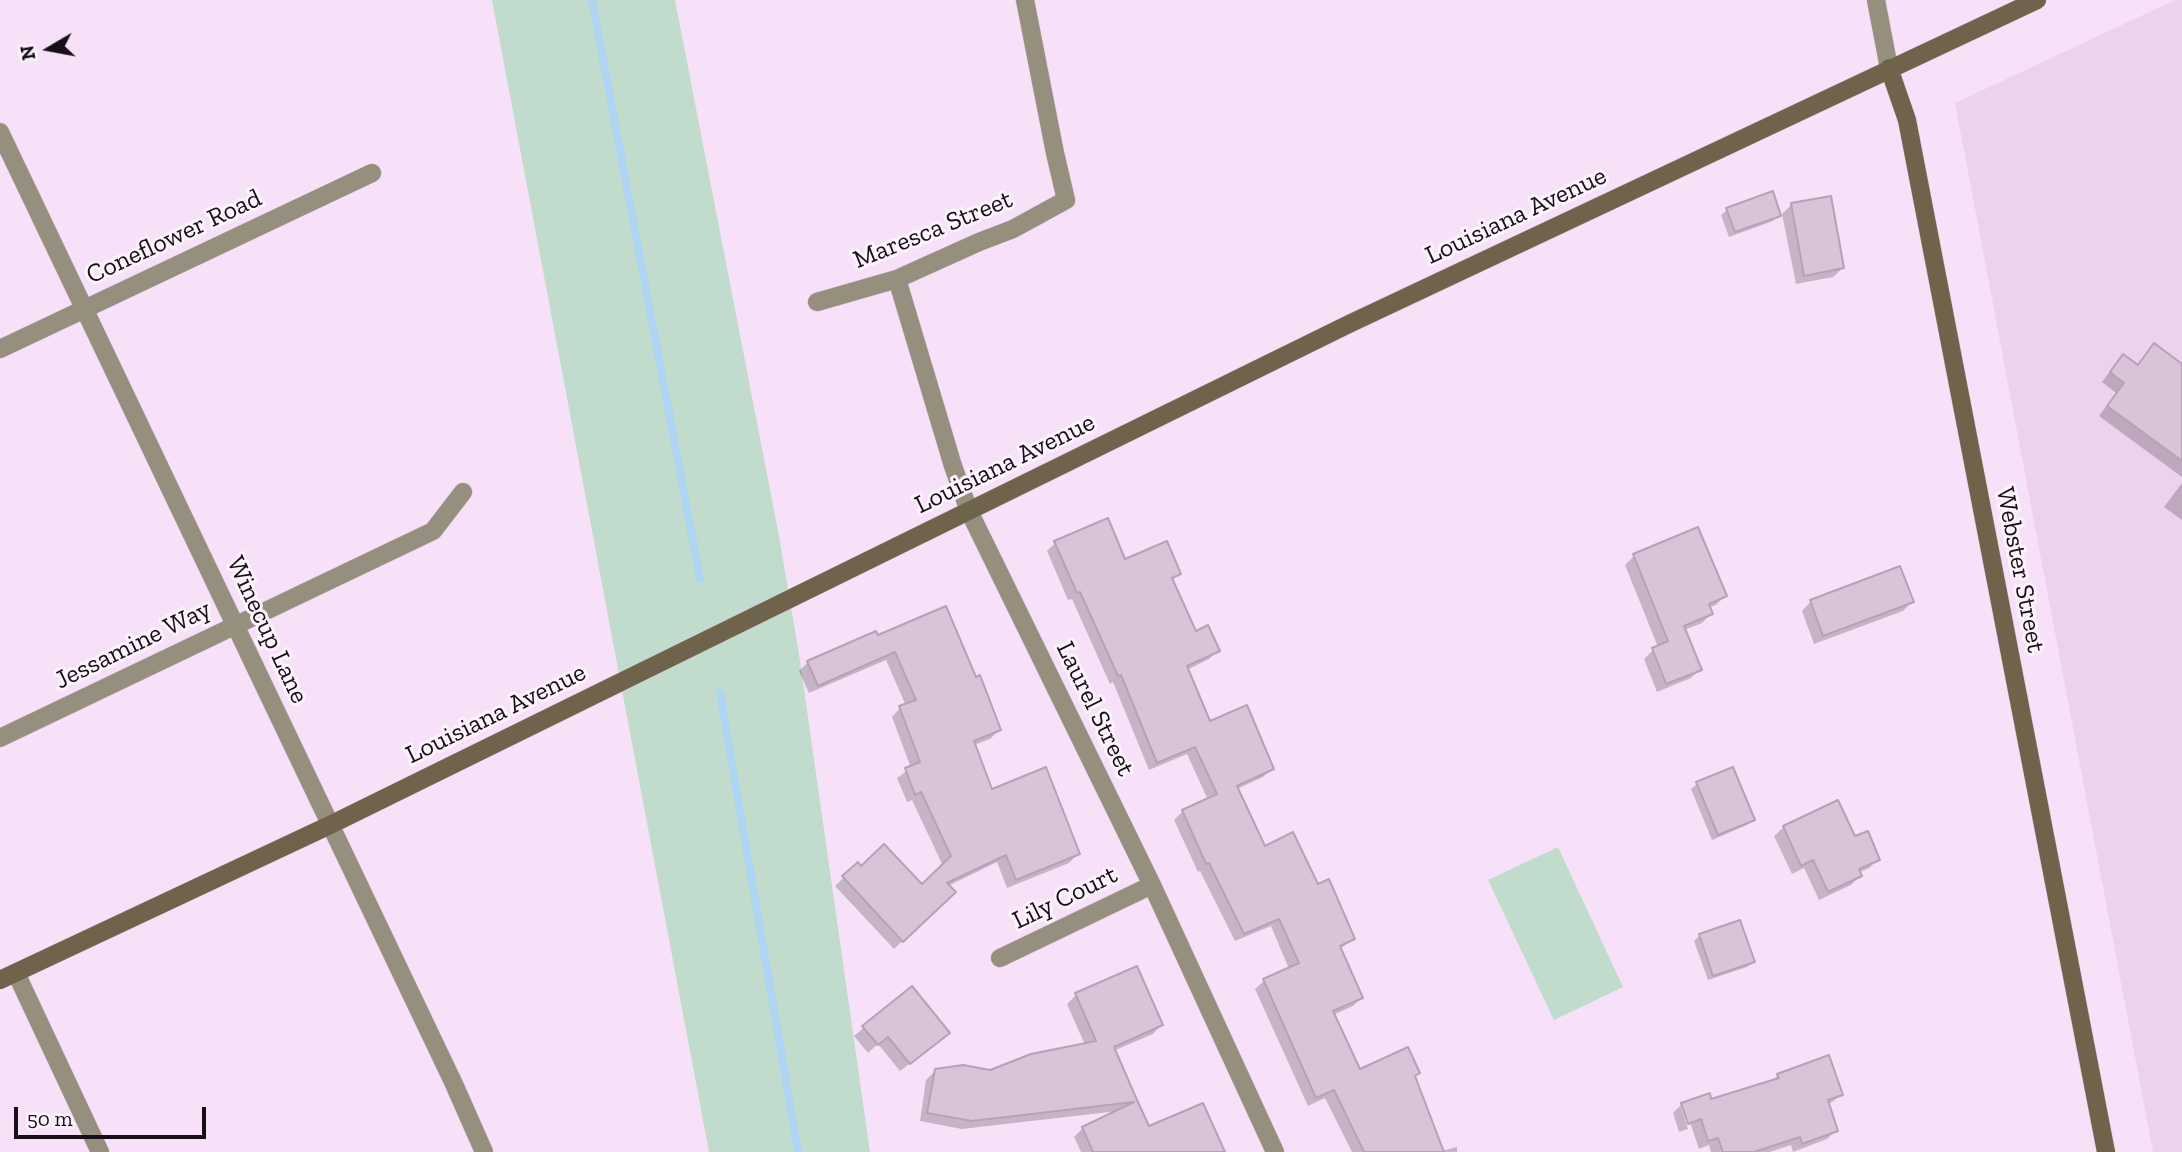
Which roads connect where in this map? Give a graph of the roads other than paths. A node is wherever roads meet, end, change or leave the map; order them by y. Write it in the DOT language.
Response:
graph roads {
  1 [pos="1026,0"];
  2 [pos="1876,0"];
  3 [pos="2037,0"];
  4 [pos="1889,68"];
  5 [pos="0,132"];
  6 [pos="372,173"];
  7 [pos="897,279"];
  8 [pos="817,302"];
  9 [pos="85,309"];
  10 [pos="0,349"];
  11 [pos="463,492"];
  12 [pos="969,511"];
  13 [pos="236,625"];
  14 [pos="0,738"];
  15 [pos="330,825"];
  16 [pos="1152,885"];
  17 [pos="1000,958"];
  18 [pos="8,976"];
  19 [pos="100,1152"];
  20 [pos="484,1152"];
  21 [pos="1275,1152"];
  22 [pos="2106,1152"];
  1 -- 7 [label="street, Maresca Street"];
  2 -- 4 [label="street, Webster Street"];
  3 -- 4 [label="street, Louisiana Avenue"];
  4 -- 12 [label="street, Louisiana Avenue"];
  4 -- 22 [label="street, Webster Street"];
  5 -- 9 [label="street, Winecup Lane"];
  6 -- 9 [label="street, Coneflower Road"];
  7 -- 8 [label="street, Maresca Street"];
  7 -- 12 [label="street, Laurel Street"];
  9 -- 10 [label="street, Coneflower Road"];
  9 -- 13 [label="street, Winecup Lane"];
  11 -- 13 [label="street, Jessamine Way"];
  12 -- 15 [label="street, Louisiana Avenue"];
  12 -- 16 [label="street, Laurel Street"];
  13 -- 14 [label="street, Jessamine Way"];
  13 -- 15 [label="street, Winecup Lane"];
  15 -- 18 [label="street, Louisiana Avenue"];
  15 -- 20 [label="street, Winecup Lane"];
  16 -- 17 [label="street, Lily Court"];
  16 -- 21 [label="street, Laurel Street"];
  18 -- 19 [label="street"];
}
